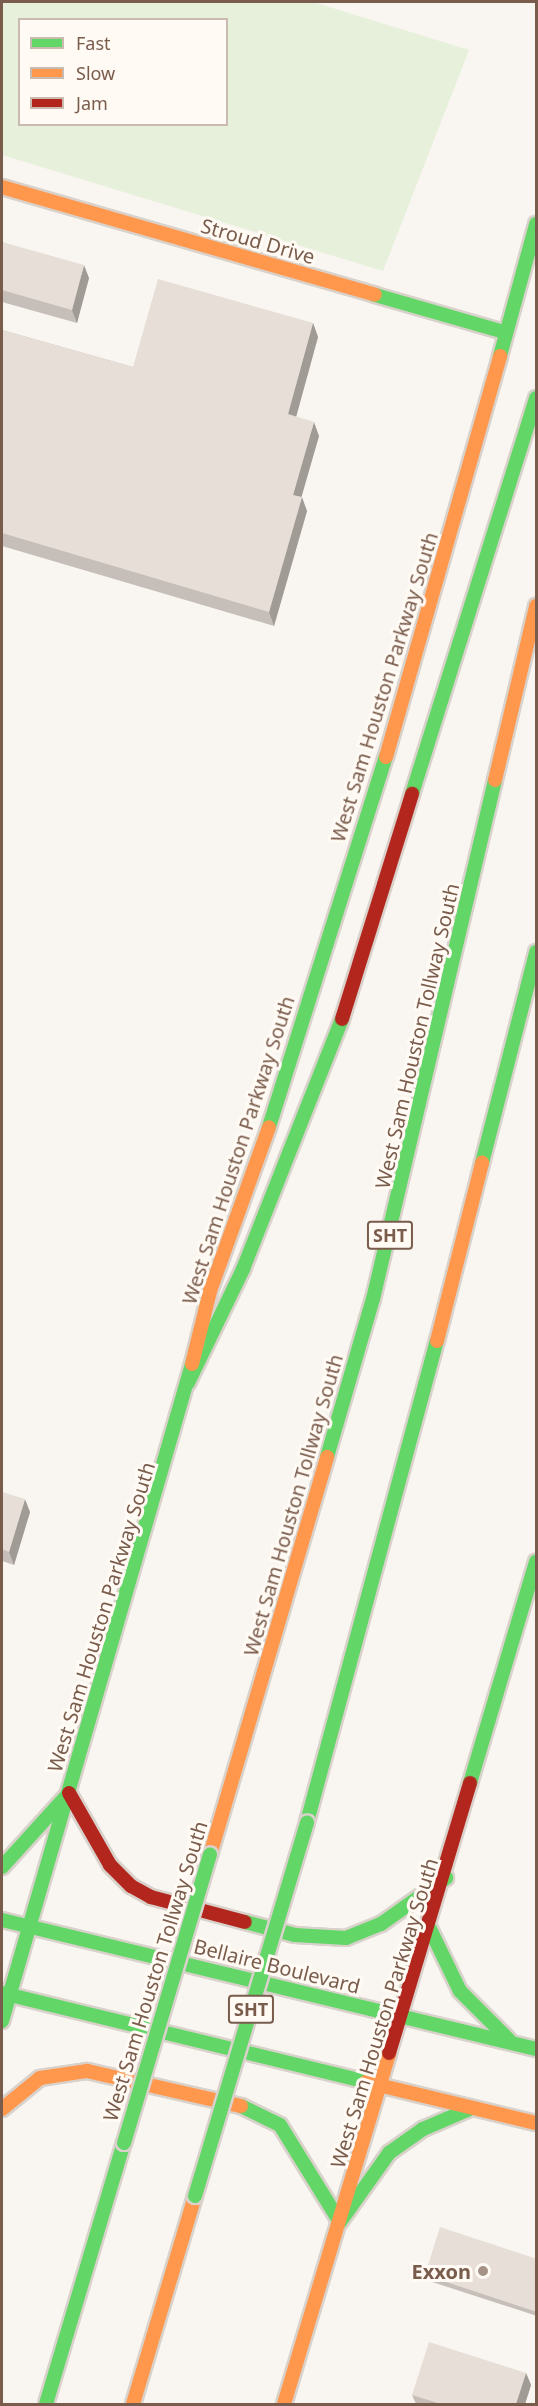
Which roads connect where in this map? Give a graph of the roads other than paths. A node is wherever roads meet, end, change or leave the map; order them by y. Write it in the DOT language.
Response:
graph roads {
  1 [pos="2,187"];
  2 [pos="537,224"];
  3 [pos="504,332"];
  4 [pos="537,399"];
  5 [pos="537,606"];
  6 [pos="537,952"];
  7 [pos="188,1383"];
  8 [pos="537,1562"];
  9 [pos="69,1793"];
  10 [pos="2,1868"];
  11 [pos="446,1878"];
  12 [pos="2,1920"];
  13 [pos="29,1927"];
  14 [pos="430,1929"];
  15 [pos="5,1994"];
  16 [pos="403,2016"];
  17 [pos="2,2021"];
  18 [pos="513,2043"];
  19 [pos="537,2049"];
  20 [pos="381,2088"];
  21 [pos="472,2108"];
  22 [pos="2,2109"];
  23 [pos="537,2123"];
  24 [pos="340,2222"];
  25 [pos="46,2404"];
  26 [pos="133,2404"];
  27 [pos="284,2404"];
  1 -- 3 [label="main road, Stroud Drive"];
  2 -- 3 [label="main road, West Sam Houston Parkway South"];
  3 -- 7 [label="main road, West Sam Houston Parkway South"];
  4 -- 7 [label="main road"];
  5 -- 25 [label="main road, West Sam Houston Tollway South / SHT, bridge"];
  6 -- 26 [label="main road, SHT, bridge"];
  7 -- 9 [label="main road, West Sam Houston Parkway South"];
  8 -- 11 [label="main road, West Sam Houston Parkway South"];
  9 -- 10 [label="main road"];
  9 -- 11 [label="main road"];
  9 -- 13 [label="main road, West Sam Houston Parkway South"];
  11 -- 14 [label="main road, West Sam Houston Parkway South"];
  12 -- 13 [label="main road, Bellaire Boulevard"];
  13 -- 15 [label="main road, West Sam Houston Parkway South"];
  13 -- 16 [label="main road, Bellaire Boulevard"];
  14 -- 16 [label="main road, West Sam Houston Parkway South"];
  14 -- 18 [label="main road"];
  15 -- 17 [label="main road, West Sam Houston Parkway South"];
  15 -- 20 [label="main road"];
  16 -- 18 [label="main road, Bellaire Boulevard"];
  16 -- 20 [label="main road, West Sam Houston Parkway South"];
  18 -- 19 [label="main road, Bellaire Boulevard"];
  20 -- 21 [label="main road"];
  20 -- 24 [label="main road, West Sam Houston Parkway South"];
  21 -- 23 [label="main road"];
  21 -- 24 [label="main road"];
  22 -- 24 [label="main road"];
  24 -- 27 [label="main road, West Sam Houston Parkway South"];
}
